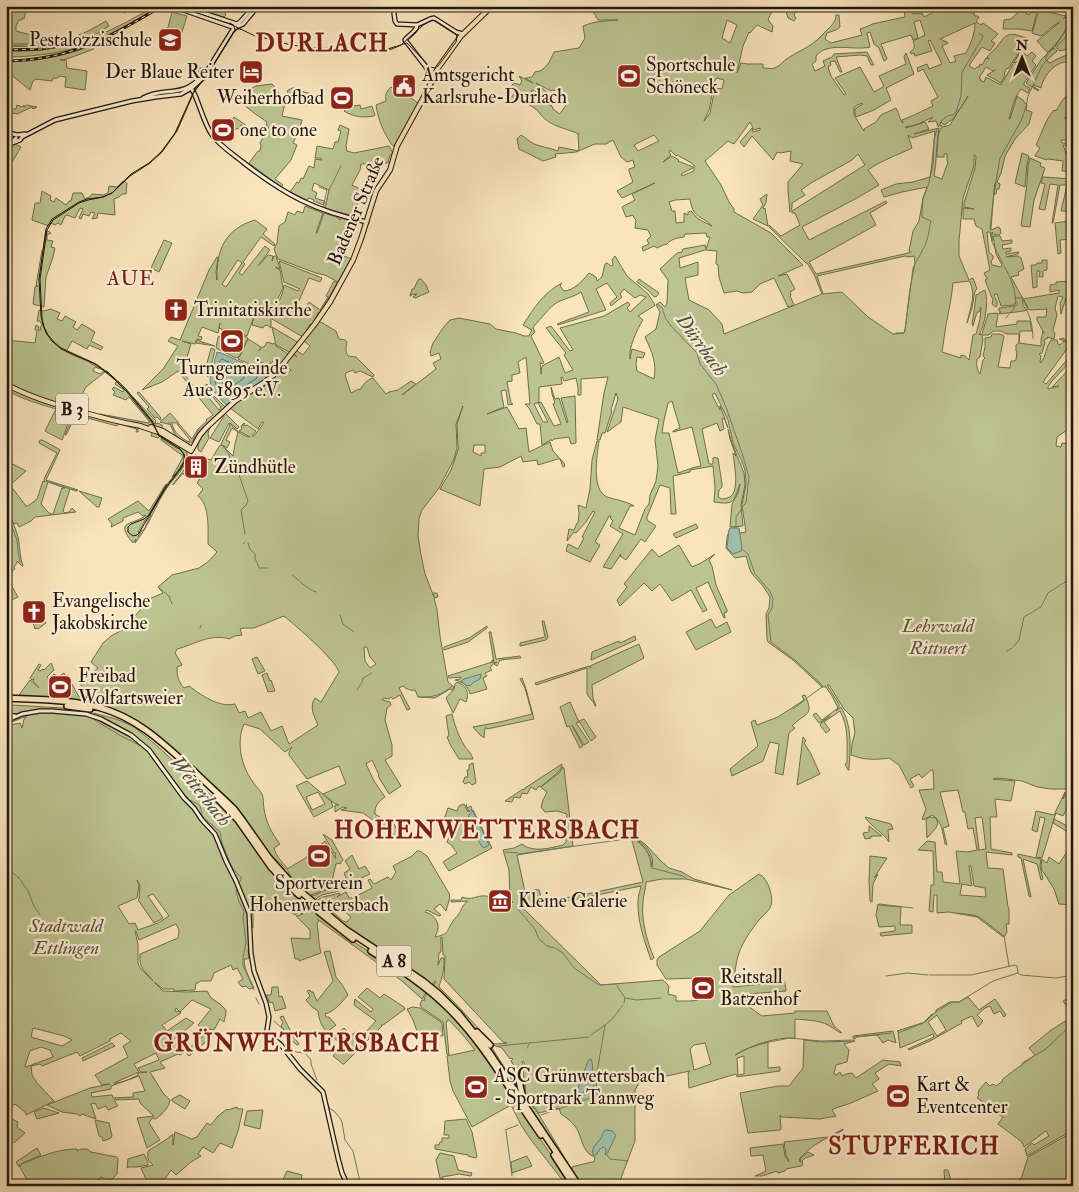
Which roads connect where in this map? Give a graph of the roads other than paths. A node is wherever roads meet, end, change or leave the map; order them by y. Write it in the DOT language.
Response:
graph roads {
  1 [pos="173,6"];
  2 [pos="182,6"];
  3 [pos="254,6"];
  4 [pos="258,6"];
  5 [pos="392,6"];
  6 [pos="492,6"];
  7 [pos="236,26"];
  8 [pos="417,26"];
  9 [pos="456,32"];
  10 [pos="464,33"];
  11 [pos="459,39"];
  12 [pos="428,74"];
  13 [pos="434,76"];
  14 [pos="431,83"];
  15 [pos="191,89"];
  16 [pos="144,92"];
  17 [pos="141,99"];
  18 [pos="8,133"];
  19 [pos="18,137"];
  20 [pos="6,148"];
  21 [pos="367,222"];
  22 [pos="6,384"];
  23 [pos="140,426"];
  24 [pos="197,440"];
  25 [pos="187,445"];
  26 [pos="192,450"];
  27 [pos="12,700"];
  28 [pos="8,715"];
  29 [pos="16,716"];
  30 [pos="6,721"];
  31 [pos="468,1024"];
  32 [pos="490,1045"];
  33 [pos="518,1076"];
  34 [pos="528,1110"];
  35 [pos="347,1183"];
  36 [pos="574,1186"];
  37 [pos="579,1186"];
  1 -- 7 [label="main road"];
  2 -- 7 [label="main road"];
  3 -- 7 [label="main road"];
  4 -- 7 [label="main road"];
  5 -- 8 [label="main road"];
  6 -- 10 [label="main road, Badener Straße"];
  7 -- 15 [label="main road"];
  8 -- 9 [label="main road"];
  8 -- 12 [label="main road"];
  9 -- 10 [label="main road"];
  9 -- 11 [label="main road"];
  10 -- 11 [label="main road, Badener Straße"];
  11 -- 13 [label="main road, Badener Straße"];
  12 -- 13 [label="main road"];
  12 -- 14 [label="main road"];
  13 -- 14 [label="main road, Badener Straße"];
  14 -- 21 [label="main road, Badener Straße"];
  15 -- 17 [label="main road"];
  15 -- 17 [label="main road"];
  15 -- 21 [label="main road"];
  16 -- 17 [label="main road"];
  17 -- 19 [label="main road"];
  18 -- 19 [label="main road"];
  19 -- 20 [label="main road"];
  21 -- 24 [label="main road, Badener Straße"];
  22 -- 23 [label="main road, B 3"];
  23 -- 25 [label="main road, B 3"];
  23 -- 26 [label="main road, B 3"];
  24 -- 25 [label="main road, Badener Straße"];
  24 -- 26 [label="main road, Badener Straße"];
  25 -- 26 [label="main road, B 3"];
  27 -- 31 [label="highway, A 8"];
  27 -- 36 [label="highway, A 8"];
  28 -- 29 [label="main road"];
  29 -- 30 [label="main road"];
  29 -- 35 [label="main road"];
  31 -- 32 [label="highway"];
  31 -- 34 [label="highway, A 8"];
  33 -- 34 [label="highway"];
  34 -- 37 [label="highway, A 8"];
}
